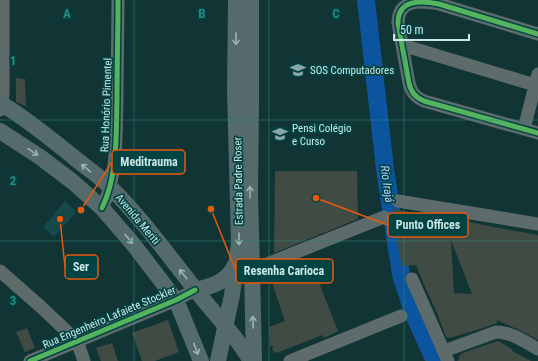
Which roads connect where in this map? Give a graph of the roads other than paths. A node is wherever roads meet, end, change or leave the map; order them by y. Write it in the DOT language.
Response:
graph roads {
  1 [pos="3,0"];
  2 [pos="118,0"];
  3 [pos="236,0"];
  4 [pos="251,0"];
  5 [pos="538,34"];
  6 [pos="402,45"];
  7 [pos="537,79"];
  8 [pos="0,106"];
  9 [pos="524,128"];
  10 [pos="0,131"];
  11 [pos="538,132"];
  12 [pos="111,187"];
  13 [pos="398,201"];
  14 [pos="102,208"];
  15 [pos="384,217"];
  16 [pos="538,224"];
  17 [pos="237,261"];
  18 [pos="252,270"];
  19 [pos="0,271"];
  20 [pos="412,279"];
  21 [pos="195,290"];
  22 [pos="176,300"];
  23 [pos="401,316"];
  24 [pos="225,325"];
  25 [pos="77,341"];
  26 [pos="538,349"];
  27 [pos="446,356"];
  28 [pos="30,361"];
  29 [pos="84,361"];
  30 [pos="201,361"];
  31 [pos="218,361"];
  32 [pos="252,361"];
  33 [pos="290,361"];
  1 -- 8 [label="street"];
  2 -- 12 [label="street, Rua Honório Pimentel"];
  3 -- 17 [label="main road, Estrada Padre Roser, one-way"];
  18 -- 4 [label="main road, Estrada Padre Roser, one-way"];
  5 -- 6 [label="street"];
  6 -- 7 [label="street"];
  6 -- 9 [label="street"];
  7 -- 9 [label="street"];
  12 -- 8 [label="main road, Avenida Meriti, one-way"];
  9 -- 11 [label="street"];
  10 -- 14 [label="main road, Avenida Meriti, one-way"];
  12 -- 14 [label="street, Rua Honório Pimentel"];
  21 -- 12 [label="main road, Avenida Meriti, one-way"];
  13 -- 16 [label="street"];
  14 -- 22 [label="main road, Avenida Meriti, one-way"];
  15 -- 18 [label="street"];
  17 -- 21 [label="main road"];
  17 -- 24 [label="main road, Estrada Padre Roser"];
  32 -- 18 [label="main road, Estrada Padre Roser, one-way"];
  19 -- 25 [label="street"];
  20 -- 27 [label="street"];
  21 -- 22 [label="street, Rua Engenheiro Lafaiete Stockler"];
  21 -- 24 [label="main road, Avenida Meriti"];
  22 -- 25 [label="street, Rua Engenheiro Lafaiete Stockler"];
  22 -- 30 [label="main road, Avenida Meriti, one-way"];
  23 -- 33 [label="street"];
  24 -- 31 [label="main road, Estrada Padre Roser"];
  24 -- 32 [label="main road, Avenida Meriti"];
  25 -- 28 [label="street, Rua Engenheiro Lafaiete Stockler"];
  25 -- 29 [label="street"];
  26 -- 27 [label="street"];
}
